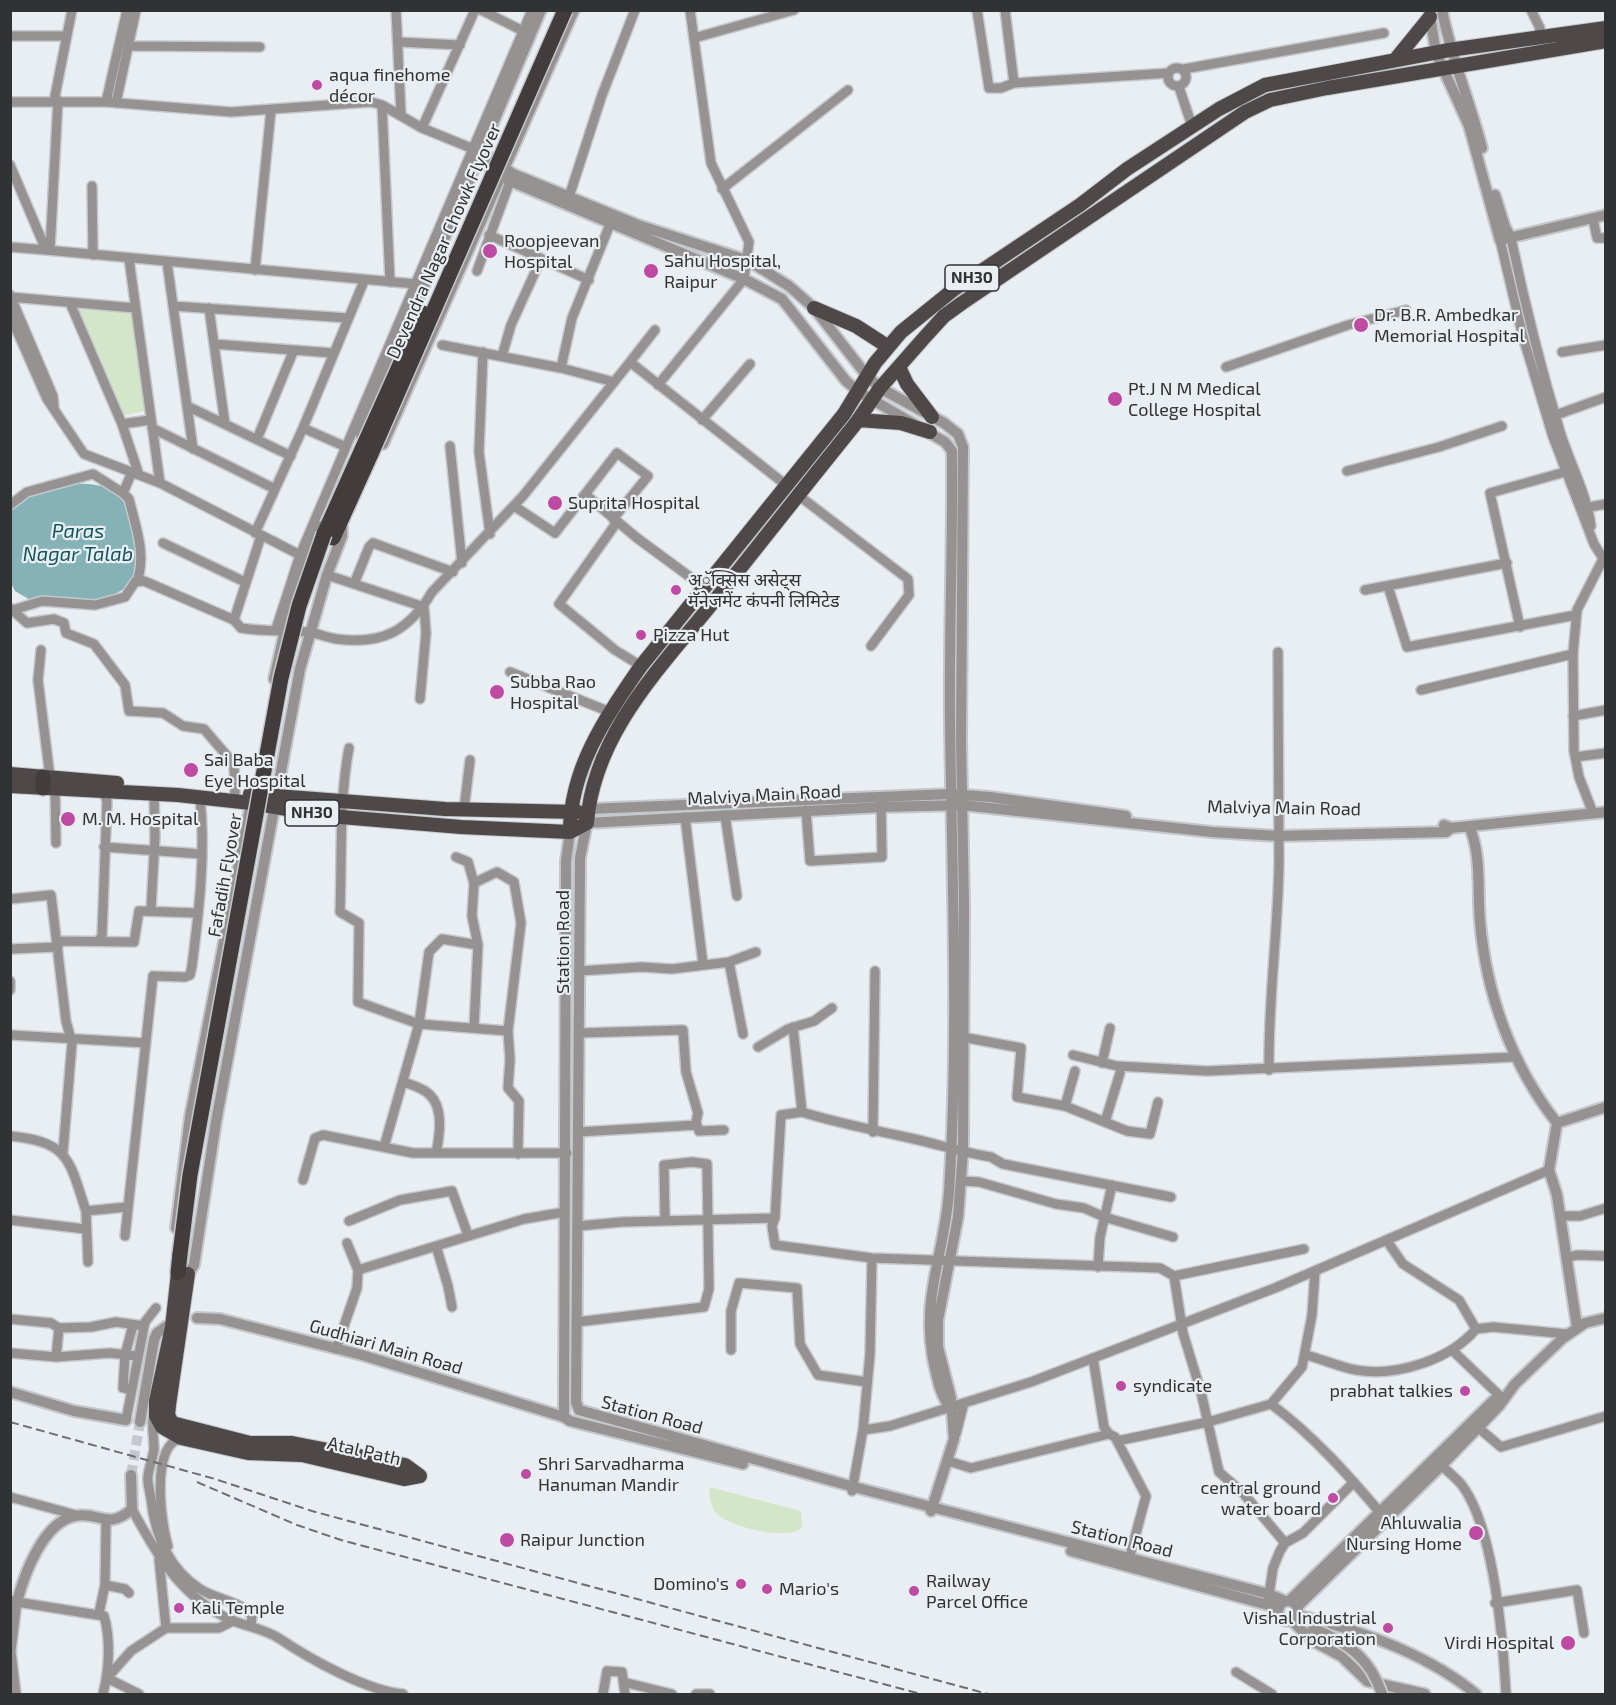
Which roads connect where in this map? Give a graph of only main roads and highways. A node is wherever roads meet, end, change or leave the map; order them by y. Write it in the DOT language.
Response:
graph roads {
  1 [pos="553,10"];
  2 [pos="564,10"];
  3 [pos="1434,13"];
  4 [pos="1605,28"];
  5 [pos="1605,41"];
  6 [pos="1395,60"];
  7 [pos="814,308"];
  8 [pos="887,346"];
  9 [pos="899,367"];
  10 [pos="932,417"];
  11 [pos="858,420"];
  12 [pos="930,432"];
  13 [pos="367,451"];
  14 [pos="348,488"];
  15 [pos="329,536"];
  16 [pos="10,774"];
  17 [pos="48,783"];
  18 [pos="10,786"];
  19 [pos="251,799"];
  20 [pos="276,802"];
  21 [pos="588,809"];
  22 [pos="570,813"];
  23 [pos="570,832"];
  24 [pos="183,1274"];
  1 -- 13 [label="highway, Devendra Nagar Chowk Flyover, bridge"];
  2 -- 13 [label="highway, Devendra Nagar Chowk Flyover, bridge"];
  3 -- 6 [label="main road"];
  4 -- 6 [label="main road, NH30"];
  5 -- 9 [label="main road, NH30"];
  6 -- 8 [label="main road, NH30"];
  7 -- 8 [label="main road"];
  8 -- 22 [label="main road, NH30"];
  9 -- 10 [label="main road"];
  9 -- 11 [label="main road, NH30"];
  11 -- 12 [label="main road"];
  11 -- 21 [label="main road, NH30"];
  13 -- 14 [label="highway, Devendra Nagar Chowk Flyover"];
  14 -- 15 [label="highway, Fafadih Flyover"];
  14 -- 15 [label="highway, Fafadih Flyover"];
  15 -- 24 [label="highway, Fafadih Flyover, bridge"];
  16 -- 17 [label="main road, NH30"];
  17 -- 18 [label="main road, NH30"];
  17 -- 19 [label="main road, NH30"];
  17 -- 19 [label="main road, NH30"];
  19 -- 20 [label="main road, NH30"];
  20 -- 22 [label="main road, NH30"];
  20 -- 23 [label="main road, NH30"];
  21 -- 22 [label="main road"];
  21 -- 23 [label="main road, Malviya Main Road / NH30"];
  22 -- 23 [label="main road, NH30"];
  24 -- 24 [label="main road, Atal Path"];
}
